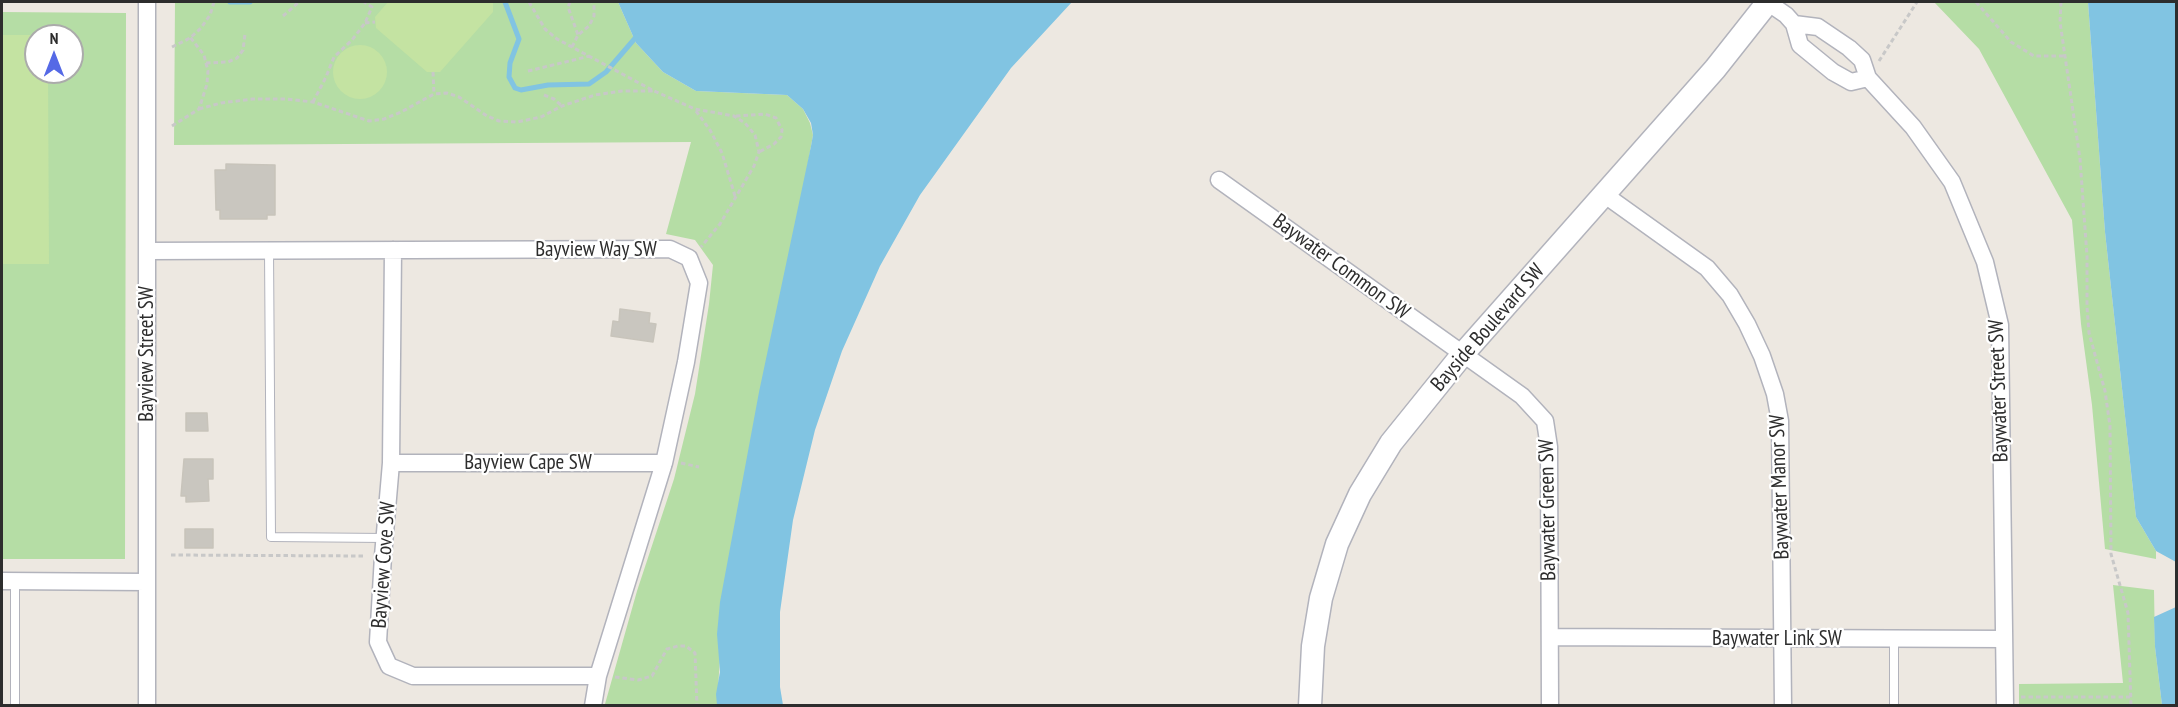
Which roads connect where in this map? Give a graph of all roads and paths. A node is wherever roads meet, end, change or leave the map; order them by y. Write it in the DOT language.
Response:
graph roads {
  1 [pos="147,2"];
  2 [pos="214,2"];
  3 [pos="299,2"];
  4 [pos="364,2"];
  5 [pos="529,2"];
  6 [pos="570,2"];
  7 [pos="592,2"];
  8 [pos="1768,2"];
  9 [pos="1917,2"];
  10 [pos="1976,2"];
  11 [pos="2061,2"];
  12 [pos="283,16"];
  13 [pos="375,22"];
  14 [pos="365,23"];
  15 [pos="1794,24"];
  16 [pos="245,34"];
  17 [pos="578,35"];
  18 [pos="190,37"];
  19 [pos="172,47"];
  20 [pos="572,47"];
  21 [pos="590,56"];
  22 [pos="2064,56"];
  23 [pos="207,63"];
  24 [pos="528,71"];
  25 [pos="433,72"];
  26 [pos="1868,78"];
  27 [pos="654,91"];
  28 [pos="434,94"];
  29 [pos="544,95"];
  30 [pos="313,102"];
  31 [pos="561,106"];
  32 [pos="199,109"];
  33 [pos="695,109"];
  34 [pos="734,116"];
  35 [pos="172,126"];
  36 [pos="759,152"];
  37 [pos="1219,180"];
  38 [pos="1605,195"];
  39 [pos="735,198"];
  40 [pos="393,250"];
  41 [pos="147,251"];
  42 [pos="269,251"];
  43 [pos="689,258"];
  44 [pos="1462,355"];
  45 [pos="391,463"];
  46 [pos="672,463"];
  47 [pos="699,467"];
  48 [pos="385,538"];
  49 [pos="171,555"];
  50 [pos="383,556"];
  51 [pos="8,581"];
  52 [pos="147,582"];
  53 [pos="1550,637"];
  54 [pos="1784,639"];
  55 [pos="2004,639"];
  56 [pos="1894,640"];
  57 [pos="598,676"];
  58 [pos="2130,698"];
  59 [pos="2006,701"];
  60 [pos="15,705"];
  61 [pos="147,705"];
  62 [pos="593,705"];
  63 [pos="697,705"];
  64 [pos="1310,705"];
  65 [pos="1550,705"];
  66 [pos="1783,705"];
  67 [pos="1894,705"];
  68 [pos="2131,705"];
  1 -- 41 [label="street, Bayview Street SW"];
  2 -- 18 [label="path"];
  3 -- 12 [label="path"];
  4 -- 14 [label="path"];
  5 -- 20 [label="path"];
  6 -- 17 [label="path"];
  7 -- 17 [label="path"];
  8 -- 15 [label="street, Baywater Street SW"];
  8 -- 38 [label="street, Bayside Boulevard SW"];
  9 -- 26 [label="path"];
  10 -- 22 [label="path"];
  11 -- 22 [label="path"];
  13 -- 14 [label="path"];
  14 -- 30 [label="path"];
  15 -- 26 [label="street, Baywater Street SW"];
  15 -- 26 [label="street, Baywater Street SW"];
  16 -- 23 [label="path"];
  17 -- 20 [label="path"];
  18 -- 19 [label="path"];
  18 -- 23 [label="path"];
  20 -- 21 [label="path"];
  21 -- 24 [label="path"];
  21 -- 27 [label="path"];
  22 -- 58 [label="path"];
  23 -- 32 [label="path"];
  25 -- 28 [label="path"];
  26 -- 55 [label="street, Baywater Street SW"];
  27 -- 31 [label="path"];
  27 -- 33 [label="path"];
  28 -- 30 [label="path"];
  28 -- 31 [label="path"];
  29 -- 31 [label="path"];
  30 -- 32 [label="path"];
  32 -- 35 [label="path"];
  33 -- 34 [label="path"];
  33 -- 39 [label="path"];
  34 -- 36 [label="path"];
  34 -- 36 [label="path"];
  36 -- 39 [label="path"];
  37 -- 44 [label="street, Baywater Common SW"];
  38 -- 44 [label="street, Bayside Boulevard SW"];
  38 -- 54 [label="street, Baywater Manor SW"];
  39 -- 43 [label="path"];
  40 -- 42 [label="street, Bayview Way SW"];
  40 -- 43 [label="street, Bayview Way SW"];
  40 -- 45 [label="street, Bayview Cove SW"];
  41 -- 42 [label="street, Bayview Way SW"];
  41 -- 52 [label="street, Bayview Street SW"];
  42 -- 48 [label="lane"];
  43 -- 46 [label="street"];
  44 -- 53 [label="street, Baywater Green SW"];
  44 -- 64 [label="street, Bayside Boulevard SW"];
  45 -- 46 [label="street, Bayview Cape SW"];
  45 -- 48 [label="street, Bayview Cove SW"];
  46 -- 47 [label="path"];
  46 -- 57 [label="street"];
  48 -- 50 [label="street, Bayview Cove SW"];
  49 -- 50 [label="path"];
  50 -- 57 [label="street, Bayview Cove SW"];
  51 -- 52 [label="street"];
  51 -- 60 [label="lane"];
  52 -- 61 [label="street, Bayview Street SW"];
  53 -- 54 [label="street, Baywater Link SW"];
  53 -- 65 [label="street, Baywater Green SW"];
  54 -- 56 [label="street, Baywater Link SW"];
  54 -- 66 [label="street, Baywater Manor SW"];
  55 -- 56 [label="street, Baywater Link SW"];
  55 -- 59 [label="street, Baywater Street SW"];
  56 -- 67 [label="lane"];
  57 -- 62 [label="street"];
  57 -- 63 [label="path"];
  58 -- 59 [label="path"];
  58 -- 68 [label="path"];
}
